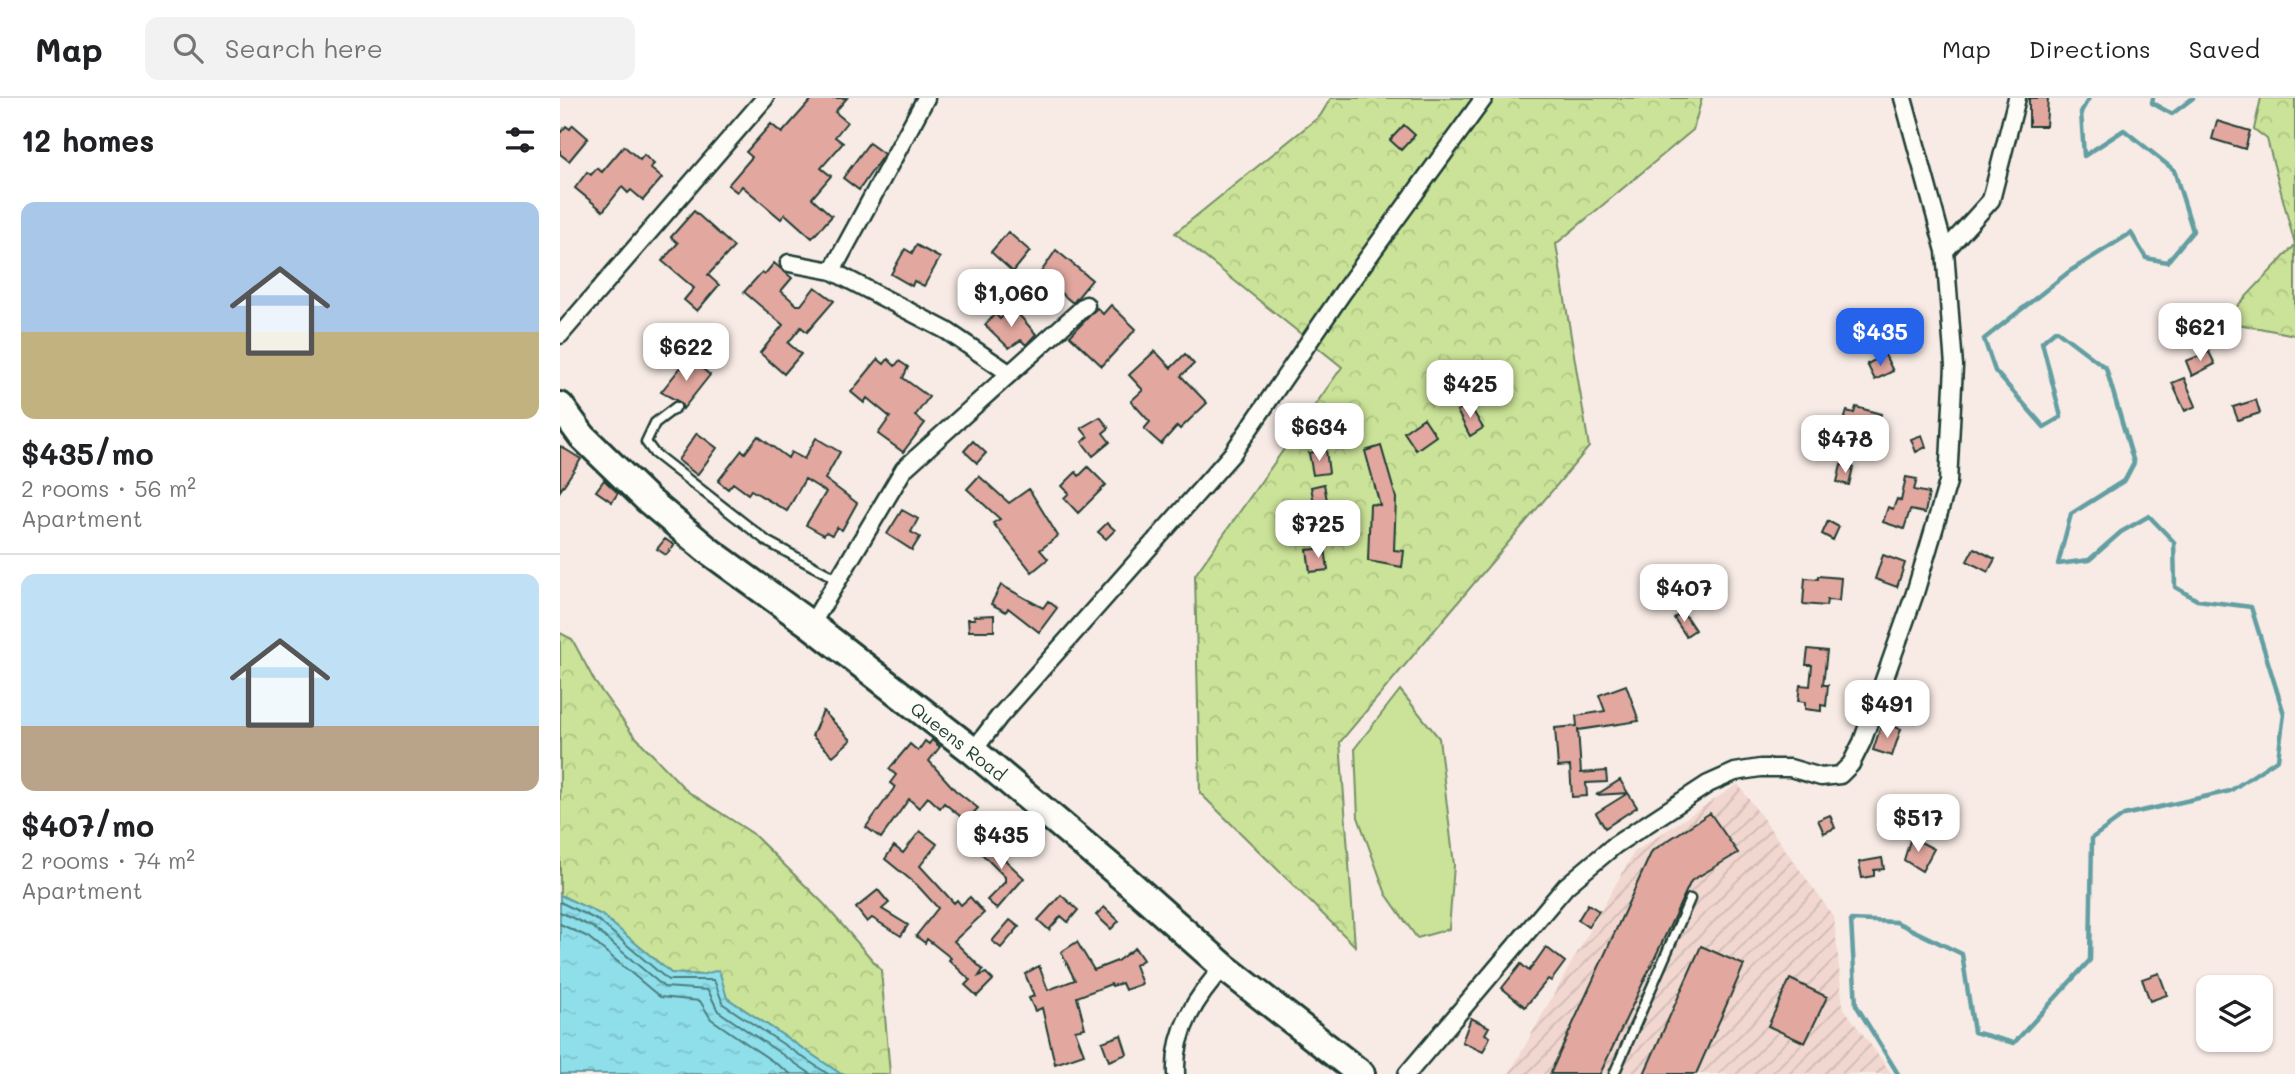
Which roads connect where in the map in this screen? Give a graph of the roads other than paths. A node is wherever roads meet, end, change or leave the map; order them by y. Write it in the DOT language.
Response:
graph roads {
  1 [pos="765,98"];
  2 [pos="926,98"];
  3 [pos="1484,98"];
  4 [pos="1903,98"];
  5 [pos="2017,98"];
  6 [pos="1945,251"];
  7 [pos="789,263"];
  8 [pos="832,271"];
  9 [pos="1086,304"];
  10 [pos="560,335"];
  11 [pos="1009,373"];
  12 [pos="560,406"];
  13 [pos="677,407"];
  14 [pos="837,579"];
  15 [pos="811,625"];
  16 [pos="973,751"];
  17 [pos="1690,899"];
  18 [pos="1224,967"];
  19 [pos="1176,1074"];
  20 [pos="1361,1074"];
  21 [pos="1407,1074"];
  22 [pos="1614,1074"];
  1 -- 10 [label="street"];
  2 -- 8 [label="street"];
  3 -- 16 [label="street"];
  4 -- 6 [label="street"];
  5 -- 6 [label="street"];
  6 -- 21 [label="street"];
  7 -- 8 [label="street"];
  8 -- 11 [label="street"];
  9 -- 11 [label="street"];
  11 -- 14 [label="street"];
  12 -- 15 [label="highway, Queens Road"];
  13 -- 14 [label="lane"];
  14 -- 15 [label="street"];
  15 -- 16 [label="highway, Queens Road"];
  16 -- 18 [label="highway, Queens Road"];
  17 -- 22 [label="lane"];
  18 -- 19 [label="street"];
  18 -- 20 [label="highway, Queens Road"];
}
